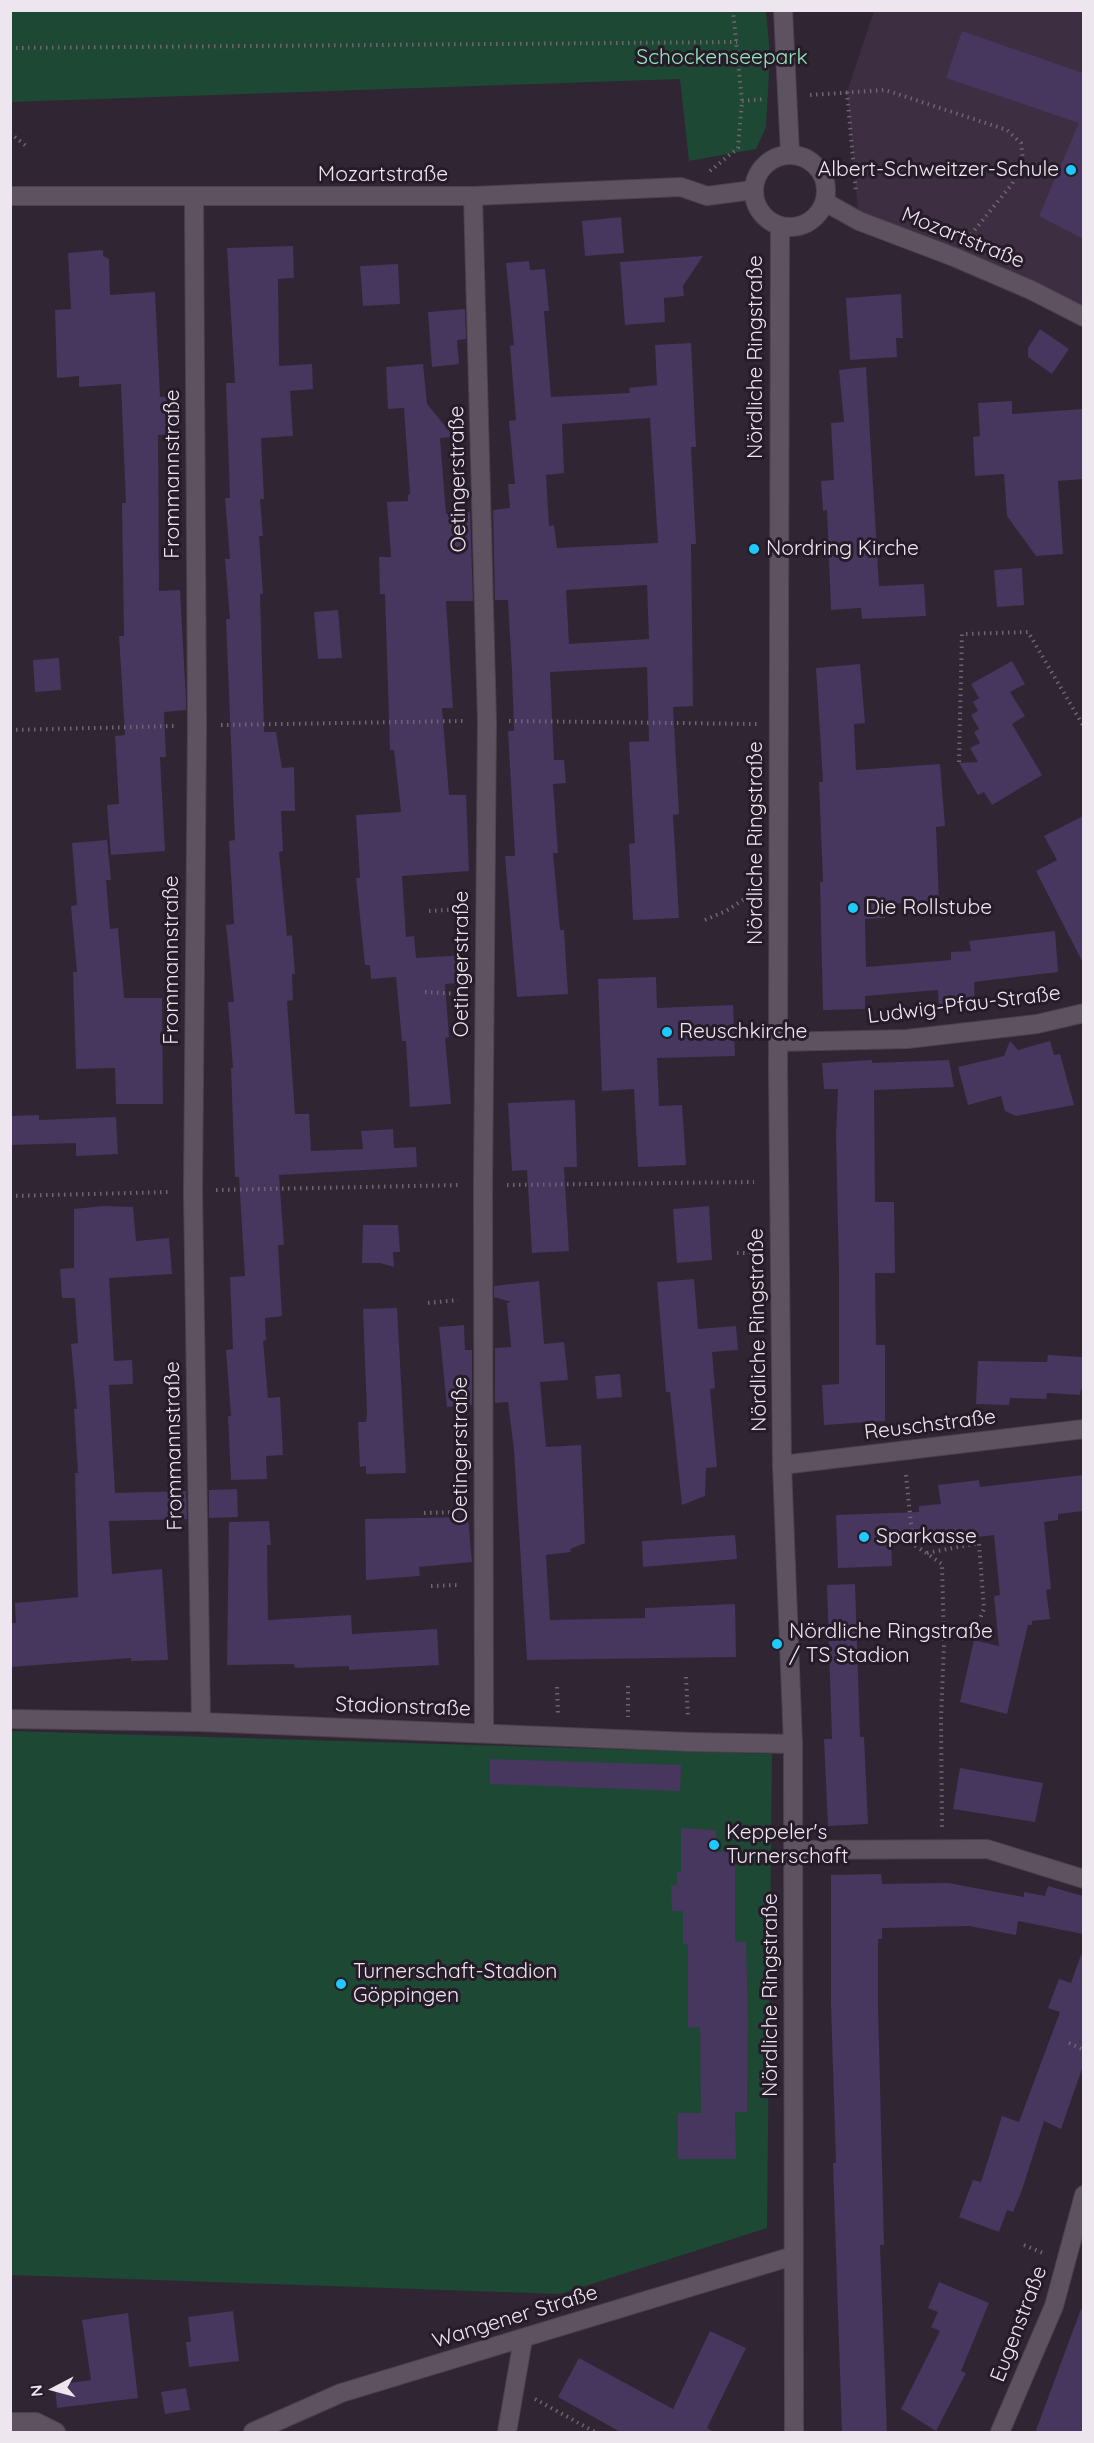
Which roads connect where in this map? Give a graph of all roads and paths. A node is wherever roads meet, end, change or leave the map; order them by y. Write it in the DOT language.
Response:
graph roads {
  1 [pos="734,10"];
  2 [pos="783,10"];
  3 [pos="737,42"];
  4 [pos="10,48"];
  5 [pos="10,133"];
  6 [pos="26,146"];
  7 [pos="790,154"];
  8 [pos="753,190"];
  9 [pos="10,196"];
  10 [pos="473,196"];
  11 [pos="707,196"];
  12 [pos="194,198"];
  13 [pos="825,202"];
  14 [pos="859,221"];
  15 [pos="780,226"];
  16 [pos="954,257"];
  17 [pos="1083,317"];
  18 [pos="487,721"];
  19 [pos="196,725"];
  20 [pos="778,725"];
  21 [pos="1083,727"];
  22 [pos="10,730"];
  23 [pos="959,762"];
  24 [pos="779,877"];
  25 [pos="485,908"];
  26 [pos="429,910"];
  27 [pos="705,920"];
  28 [pos="425,992"];
  29 [pos="485,995"];
  30 [pos="1083,1013"];
  31 [pos="778,1042"];
  32 [pos="779,1181"];
  33 [pos="483,1185"];
  34 [pos="193,1191"];
  35 [pos="10,1196"];
  36 [pos="483,1299"];
  37 [pos="428,1303"];
  38 [pos="1083,1429"];
  39 [pos="903,1451"];
  40 [pos="782,1466"];
  41 [pos="484,1512"];
  42 [pos="424,1513"];
  43 [pos="926,1553"];
  44 [pos="944,1630"];
  45 [pos="686,1677"];
  46 [pos="10,1719"];
  47 [pos="201,1722"];
  48 [pos="484,1732"];
  49 [pos="690,1742"];
  50 [pos="793,1744"];
  51 [pos="942,1849"];
  52 [pos="793,1850"];
  53 [pos="1083,1879"];
  54 [pos="1069,2043"];
  55 [pos="1083,2050"];
  56 [pos="1083,2195"];
  57 [pos="793,2256"];
  58 [pos="523,2339"];
  59 [pos="514,2386"];
  60 [pos="10,2422"];
  61 [pos="56,2433"];
  62 [pos="253,2433"];
  63 [pos="507,2433"];
  64 [pos="595,2433"];
  65 [pos="794,2433"];
  66 [pos="1000,2433"];
  1 -- 3 [label="path"];
  2 -- 7 [label="street"];
  3 -- 4 [label="path"];
  3 -- 11 [label="path"];
  5 -- 6 [label="path"];
  7 -- 8 [label="street"];
  7 -- 13 [label="street"];
  8 -- 11 [label="street, Mozartstraße"];
  8 -- 15 [label="street, Nördliche Ringstraße"];
  9 -- 12 [label="street, Mozartstraße"];
  10 -- 11 [label="street, Mozartstraße"];
  10 -- 12 [label="street, Mozartstraße"];
  10 -- 18 [label="street, Oetingerstraße"];
  12 -- 19 [label="street, Frommannstraße"];
  13 -- 14 [label="street, Mozartstraße"];
  13 -- 15 [label="street, Nördliche Ringstraße"];
  14 -- 16 [label="street, Mozartstraße"];
  14 -- 16 [label="path"];
  15 -- 20 [label="street, Nördliche Ringstraße"];
  16 -- 17 [label="street, Mozartstraße"];
  18 -- 19 [label="path"];
  18 -- 20 [label="path"];
  18 -- 25 [label="street, Oetingerstraße"];
  19 -- 22 [label="path"];
  19 -- 34 [label="street, Frommannstraße"];
  20 -- 24 [label="street, Nördliche Ringstraße"];
  21 -- 23 [label="path"];
  24 -- 27 [label="path"];
  24 -- 31 [label="street, Nördliche Ringstraße"];
  25 -- 26 [label="path"];
  25 -- 29 [label="street, Oetingerstraße"];
  28 -- 29 [label="path"];
  29 -- 33 [label="street, Oetingerstraße"];
  30 -- 31 [label="street, Ludwig-Pfau-Straße"];
  31 -- 32 [label="street, Nördliche Ringstraße"];
  32 -- 33 [label="path"];
  32 -- 40 [label="street, Nördliche Ringstraße"];
  33 -- 34 [label="path"];
  33 -- 36 [label="street, Oetingerstraße"];
  34 -- 35 [label="path"];
  34 -- 47 [label="street, Frommannstraße"];
  36 -- 37 [label="path"];
  36 -- 41 [label="street, Oetingerstraße"];
  38 -- 39 [label="street, Reuschstraße"];
  39 -- 40 [label="street, Reuschstraße"];
  39 -- 43 [label="path"];
  40 -- 50 [label="street, Nördliche Ringstraße"];
  41 -- 42 [label="path"];
  41 -- 48 [label="street, Oetingerstraße"];
  43 -- 44 [label="path"];
  43 -- 44 [label="path"];
  44 -- 51 [label="path"];
  45 -- 49 [label="path"];
  46 -- 47 [label="street, Stadionstraße"];
  47 -- 48 [label="street, Stadionstraße"];
  48 -- 49 [label="street, Stadionstraße"];
  49 -- 50 [label="street, Stadionstraße"];
  50 -- 52 [label="street, Nördliche Ringstraße"];
  51 -- 52 [label="street"];
  51 -- 53 [label="street"];
  52 -- 57 [label="street, Nördliche Ringstraße"];
  54 -- 55 [label="path"];
  56 -- 66 [label="street, Eugenstraße"];
  57 -- 58 [label="street, Wangener Straße"];
  57 -- 65 [label="street, Nördliche Ringstraße"];
  58 -- 59 [label="street"];
  58 -- 62 [label="street, Wangener Straße"];
  59 -- 63 [label="street"];
  59 -- 64 [label="path"];
  60 -- 61 [label="street"];
}
